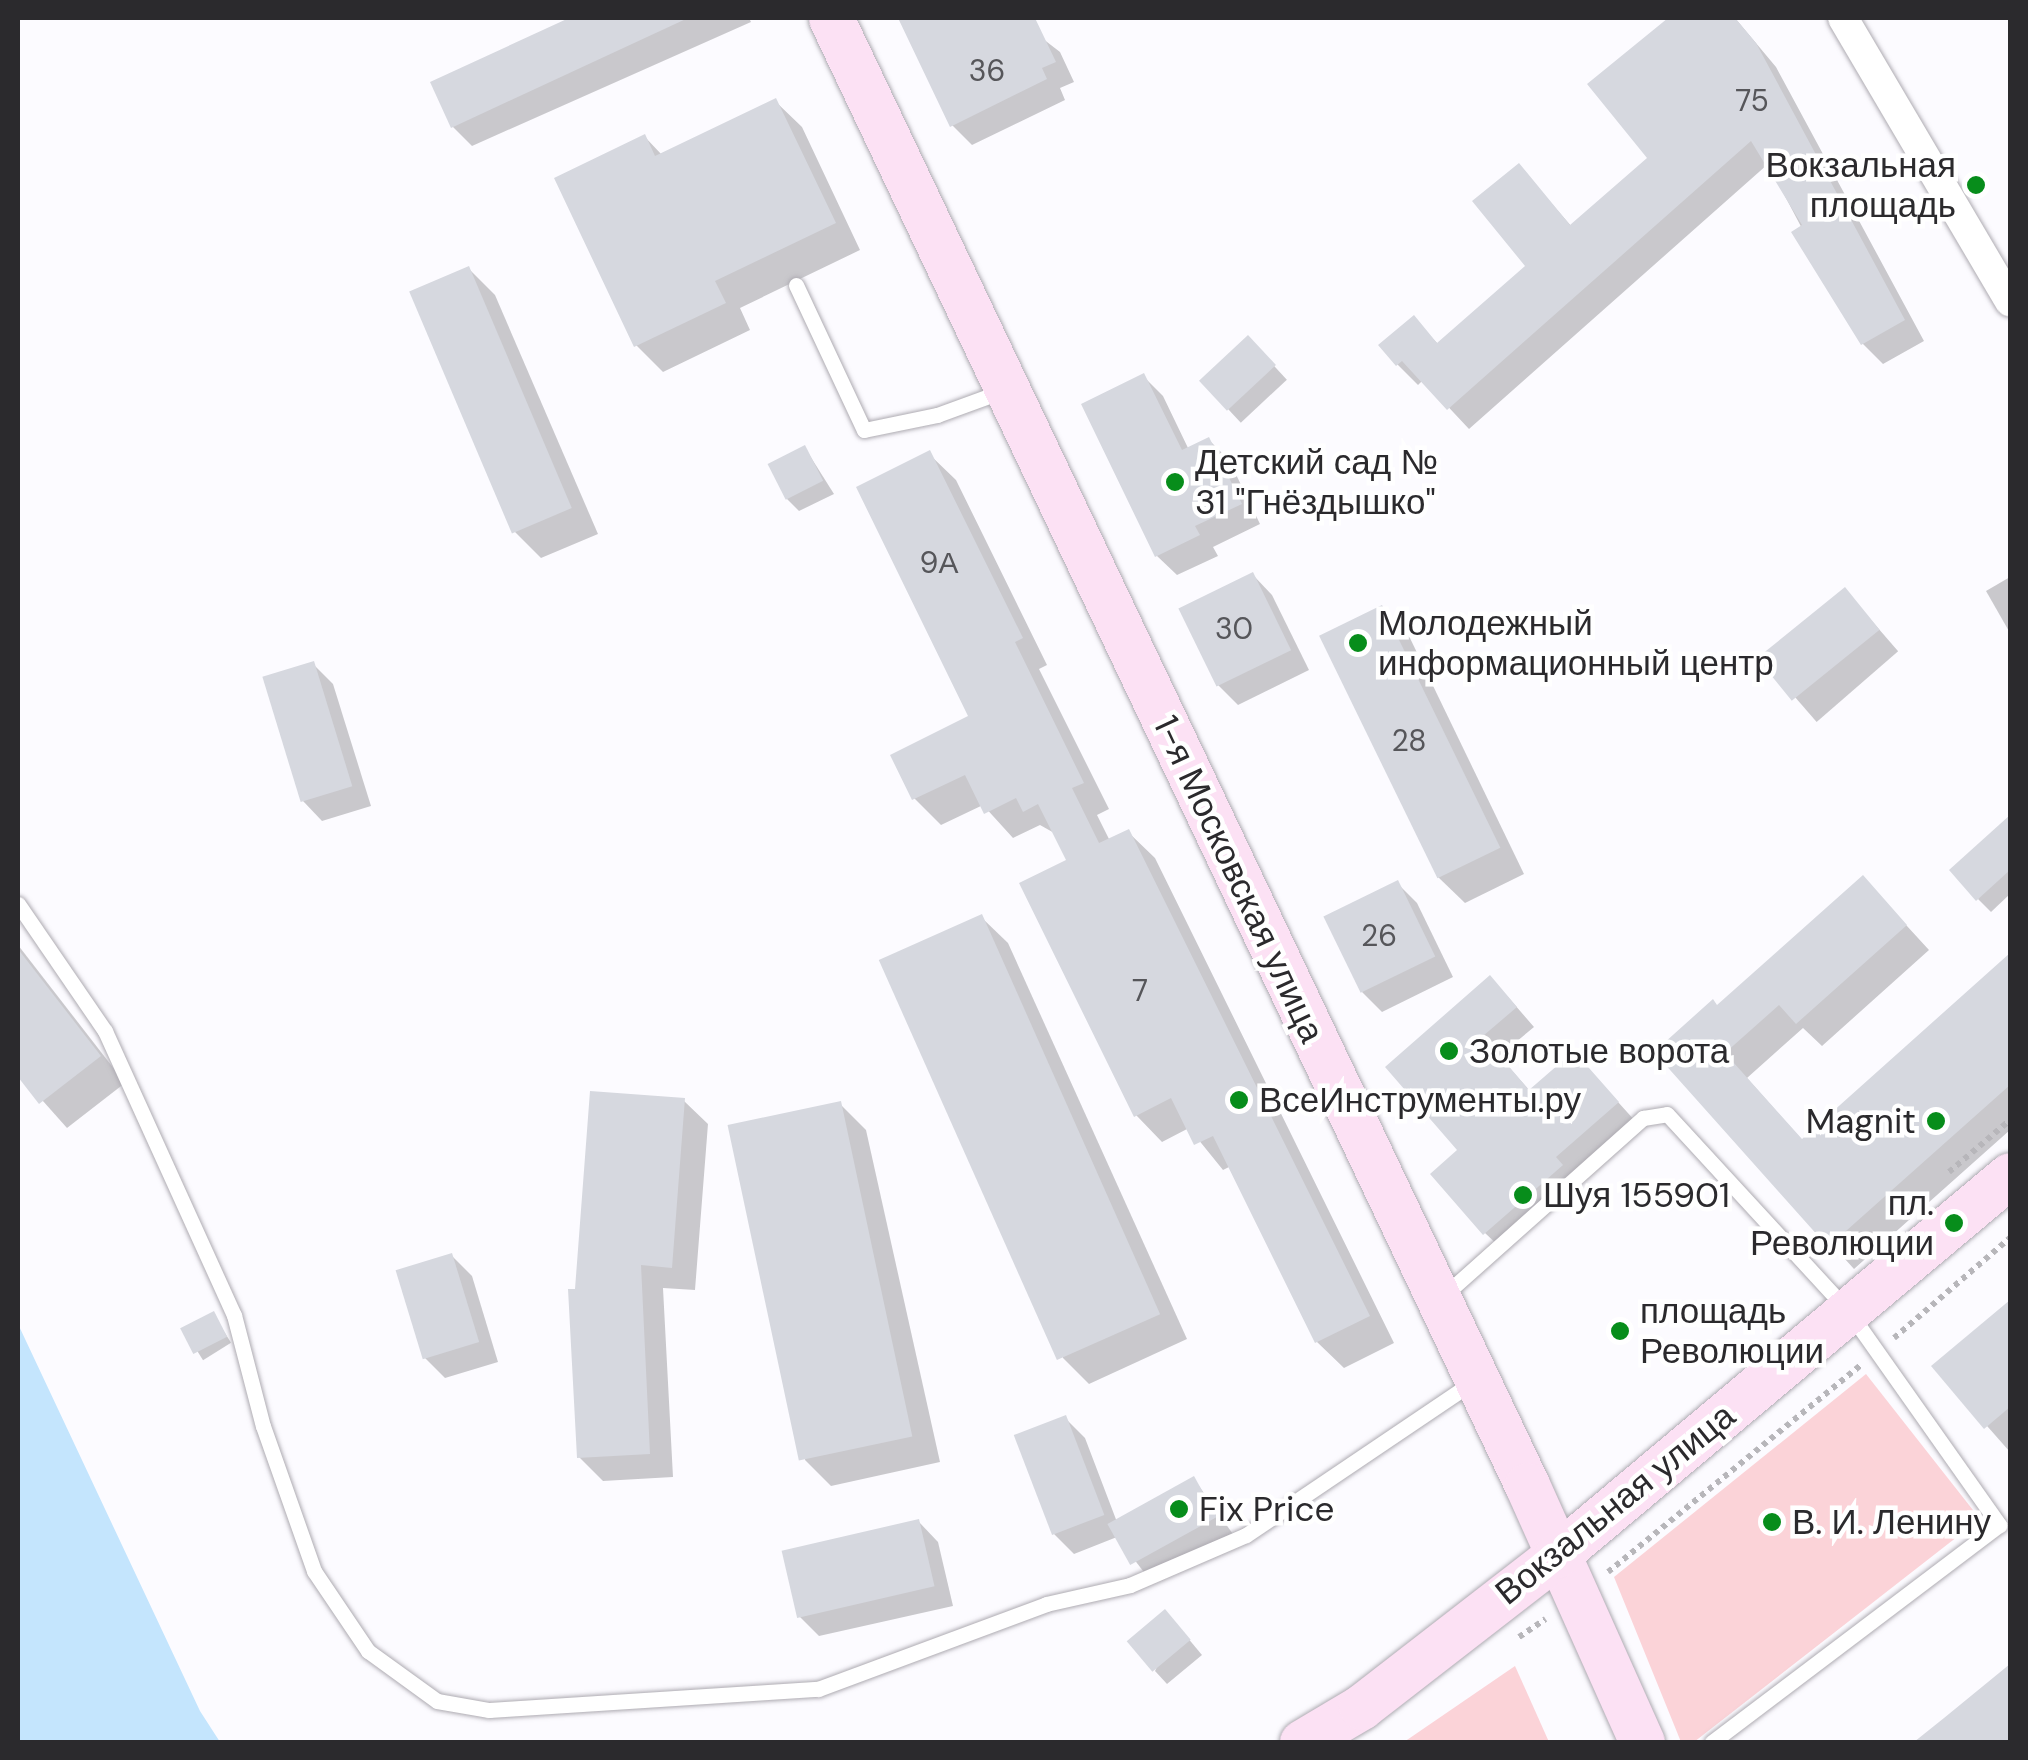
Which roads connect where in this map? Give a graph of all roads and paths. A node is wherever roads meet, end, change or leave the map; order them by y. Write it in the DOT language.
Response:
graph roads {
  1 [pos="831,18"];
  2 [pos="1843,18"];
  3 [pos="796,285"];
  4 [pos="2010,302"];
  5 [pos="1003,390"];
  6 [pos="18,904"];
  7 [pos="2010,1175"];
  8 [pos="2010,1238"];
  9 [pos="1438,1300"];
  10 [pos="1849,1312"];
  11 [pos="1876,1352"];
  12 [pos="1476,1380"];
  13 [pos="1557,1555"];
  14 [pos="1578,1596"];
  15 [pos="1302,1742"];
  16 [pos="1642,1742"];
  17 [pos="1712,1742"];
  1 -- 5 [label="main road, 1-я Московская улица"];
  2 -- 4 [label="street"];
  3 -- 5 [label="lane"];
  5 -- 9 [label="main road, 1-я Московская улица"];
  6 -- 12 [label="lane"];
  7 -- 10 [label="main road, Вокзальная улица"];
  8 -- 11 [label="path"];
  9 -- 10 [label="lane"];
  9 -- 12 [label="main road, 1-я Московская улица"];
  10 -- 11 [label="lane"];
  10 -- 13 [label="main road, Вокзальная улица"];
  11 -- 14 [label="path"];
  11 -- 17 [label="lane"];
  12 -- 13 [label="main road, 1-я Московская улица"];
  13 -- 14 [label="main road, 1-я Московская улица"];
  13 -- 15 [label="main road, Вокзальная улица"];
  14 -- 16 [label="main road, 1-я Московская улица"];
}
